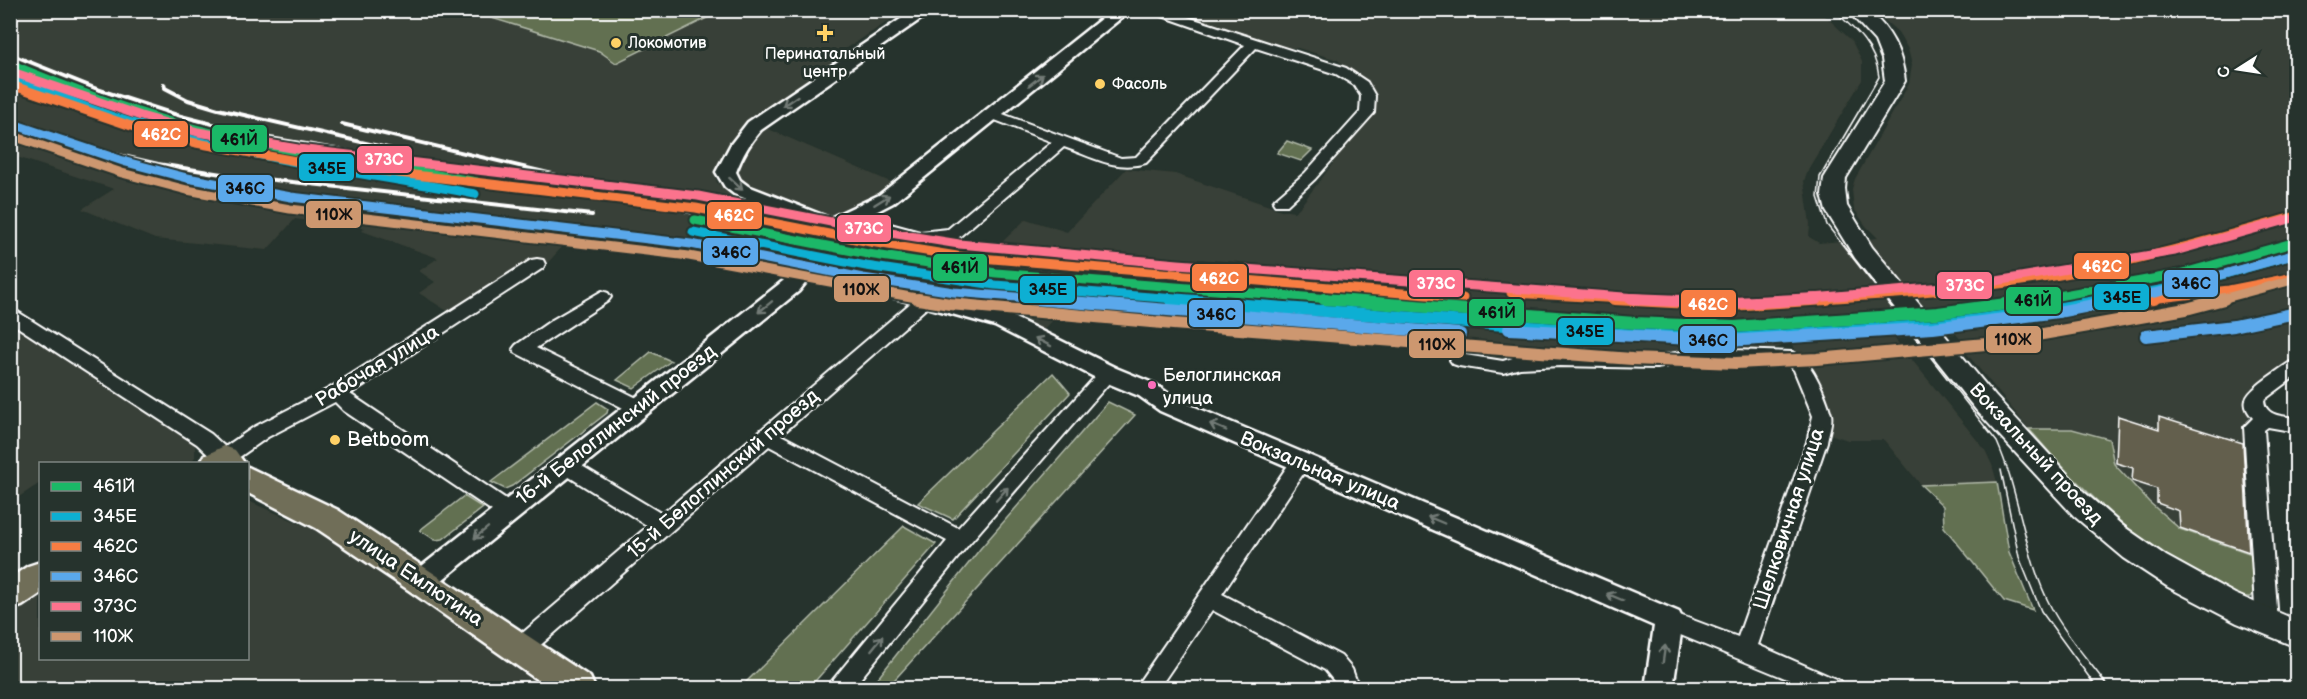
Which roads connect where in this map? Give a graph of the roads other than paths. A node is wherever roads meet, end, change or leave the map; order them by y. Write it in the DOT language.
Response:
graph roads {
  1 [pos="926,10"];
  2 [pos="1123,10"];
  3 [pos="1150,10"];
  4 [pos="1856,10"];
  5 [pos="1252,44"];
  6 [pos="992,114"];
  7 [pos="1062,141"];
  8 [pos="1281,202"];
  9 [pos="857,214"];
  10 [pos="807,261"];
  11 [pos="537,264"];
  12 [pos="602,297"];
  13 [pos="926,299"];
  14 [pos="10,313"];
  15 [pos="1459,360"];
  16 [pos="2296,367"];
  17 [pos="1108,374"];
  18 [pos="337,393"];
  19 [pos="638,407"];
  20 [pos="2265,418"];
  21 [pos="2296,425"];
  22 [pos="767,436"];
  23 [pos="223,462"];
  24 [pos="1300,463"];
  25 [pos="565,465"];
  26 [pos="249,480"];
  27 [pos="508,511"];
  28 [pos="663,525"];
  29 [pos="962,538"];
  30 [pos="39,577"];
  31 [pos="422,580"];
  32 [pos="10,596"];
  33 [pos="1209,598"];
  34 [pos="1669,620"];
  35 [pos="2267,623"];
  36 [pos="2296,634"];
  37 [pos="520,649"];
  38 [pos="1745,650"];
  39 [pos="577,688"];
  40 [pos="840,688"];
  41 [pos="1146,688"];
  42 [pos="1348,688"];
  43 [pos="1659,688"];
  44 [pos="1832,688"];
  1 -- 9 [label="street, one-way"];
  6 -- 2 [label="street, one-way"];
  3 -- 5 [label="street"];
  4 -- 35 [label="main road, Вокзальный проезд"];
  5 -- 7 [label="street"];
  5 -- 8 [label="street"];
  6 -- 7 [label="street"];
  9 -- 6 [label="street, one-way"];
  7 -- 9 [label="street"];
  10 -- 13 [label="street, Вокзальная улица"];
  10 -- 19 [label="street, 16-й Белоглинский проезд, one-way"];
  11 -- 18 [label="street, Рабочая улица"];
  12 -- 19 [label="street"];
  17 -- 13 [label="street, Вокзальная улица, one-way"];
  13 -- 22 [label="street, 15-й Белоглинский проезд"];
  14 -- 23 [label="street"];
  15 -- 38 [label="street, Шелковичная улица"];
  16 -- 20 [label="street"];
  24 -- 17 [label="street, Вокзальная улица, one-way"];
  29 -- 17 [label="street, one-way"];
  18 -- 23 [label="street, Рабочая улица"];
  18 -- 27 [label="street"];
  19 -- 25 [label="street, 16-й Белоглинский проезд"];
  20 -- 21 [label="street"];
  20 -- 35 [label="street"];
  22 -- 28 [label="street, 15-й Белоглинский проезд"];
  22 -- 29 [label="street"];
  24 -- 33 [label="street"];
  34 -- 24 [label="street, Вокзальная улица, one-way"];
  25 -- 27 [label="street, 16-й Белоглинский проезд"];
  25 -- 28 [label="street"];
  26 -- 31 [label="main road, улица Емлютина"];
  27 -- 31 [label="street, 16-й Белоглинский проезд, one-way"];
  28 -- 37 [label="street, 15-й Белоглинский проезд"];
  40 -- 29 [label="street, one-way"];
  30 -- 32 [label="main road"];
  31 -- 37 [label="main road, улица Емлютина"];
  33 -- 41 [label="street"];
  33 -- 42 [label="street"];
  34 -- 38 [label="street, Вокзальная улица"];
  43 -- 34 [label="street, one-way"];
  35 -- 36 [label="main road, Вокзальный проезд"];
  37 -- 39 [label="main road, улица Емлютина"];
  38 -- 44 [label="street, Вокзальная улица"];
}
